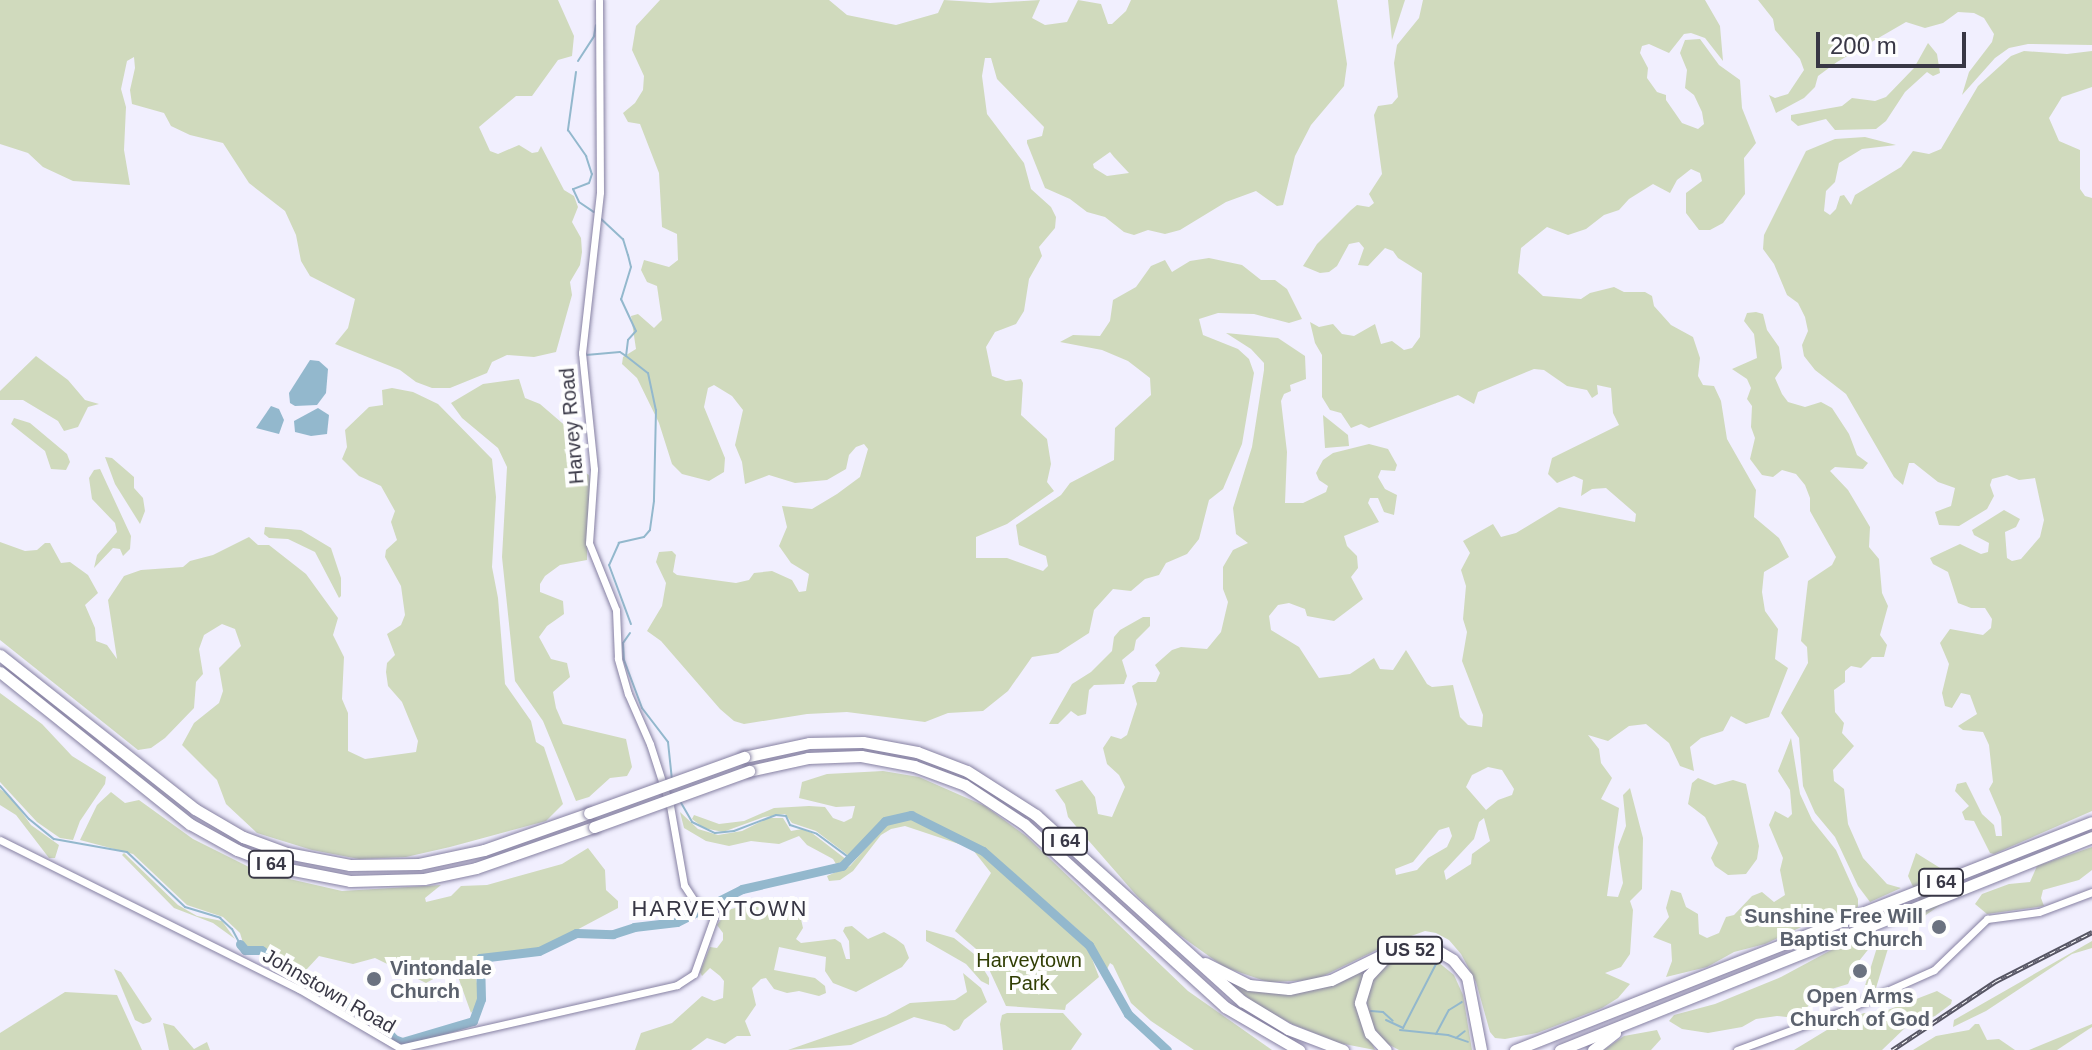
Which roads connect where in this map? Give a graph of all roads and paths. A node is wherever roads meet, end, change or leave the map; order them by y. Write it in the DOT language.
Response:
graph roads {
  1 [pos="599,0"];
  2 [pos="0,655"];
  3 [pos="0,672"];
  4 [pos="2092,822"];
  5 [pos="2092,837"];
  6 [pos="0,840"];
  7 [pos="2092,892"];
  8 [pos="715,915"];
  9 [pos="1175,944"];
  10 [pos="1631,1022"];
  11 [pos="1299,1050"];
  12 [pos="1343,1050"];
  13 [pos="1386,1050"];
  14 [pos="1479,1050"];
  15 [pos="1515,1050"];
  16 [pos="1560,1050"];
  17 [pos="1593,1050"];
  18 [pos="1737,1050"];
  1 -- 8 [label="street, Harvey Road"];
  2 -- 9 [label="highway, I 64, bridge"];
  3 -- 11 [label="highway, I 64, bridge"];
  4 -- 15 [label="highway, I 64"];
  5 -- 10 [label="highway, I 64"];
  6 -- 8 [label="street, Johnstown Road"];
  7 -- 18 [label="street"];
  9 -- 12 [label="highway, I 64"];
  9 -- 14 [label="highway"];
  10 -- 16 [label="highway, I 64"];
  10 -- 17 [label="highway"];
  13 -- 14 [label="highway, US 52"];
}
